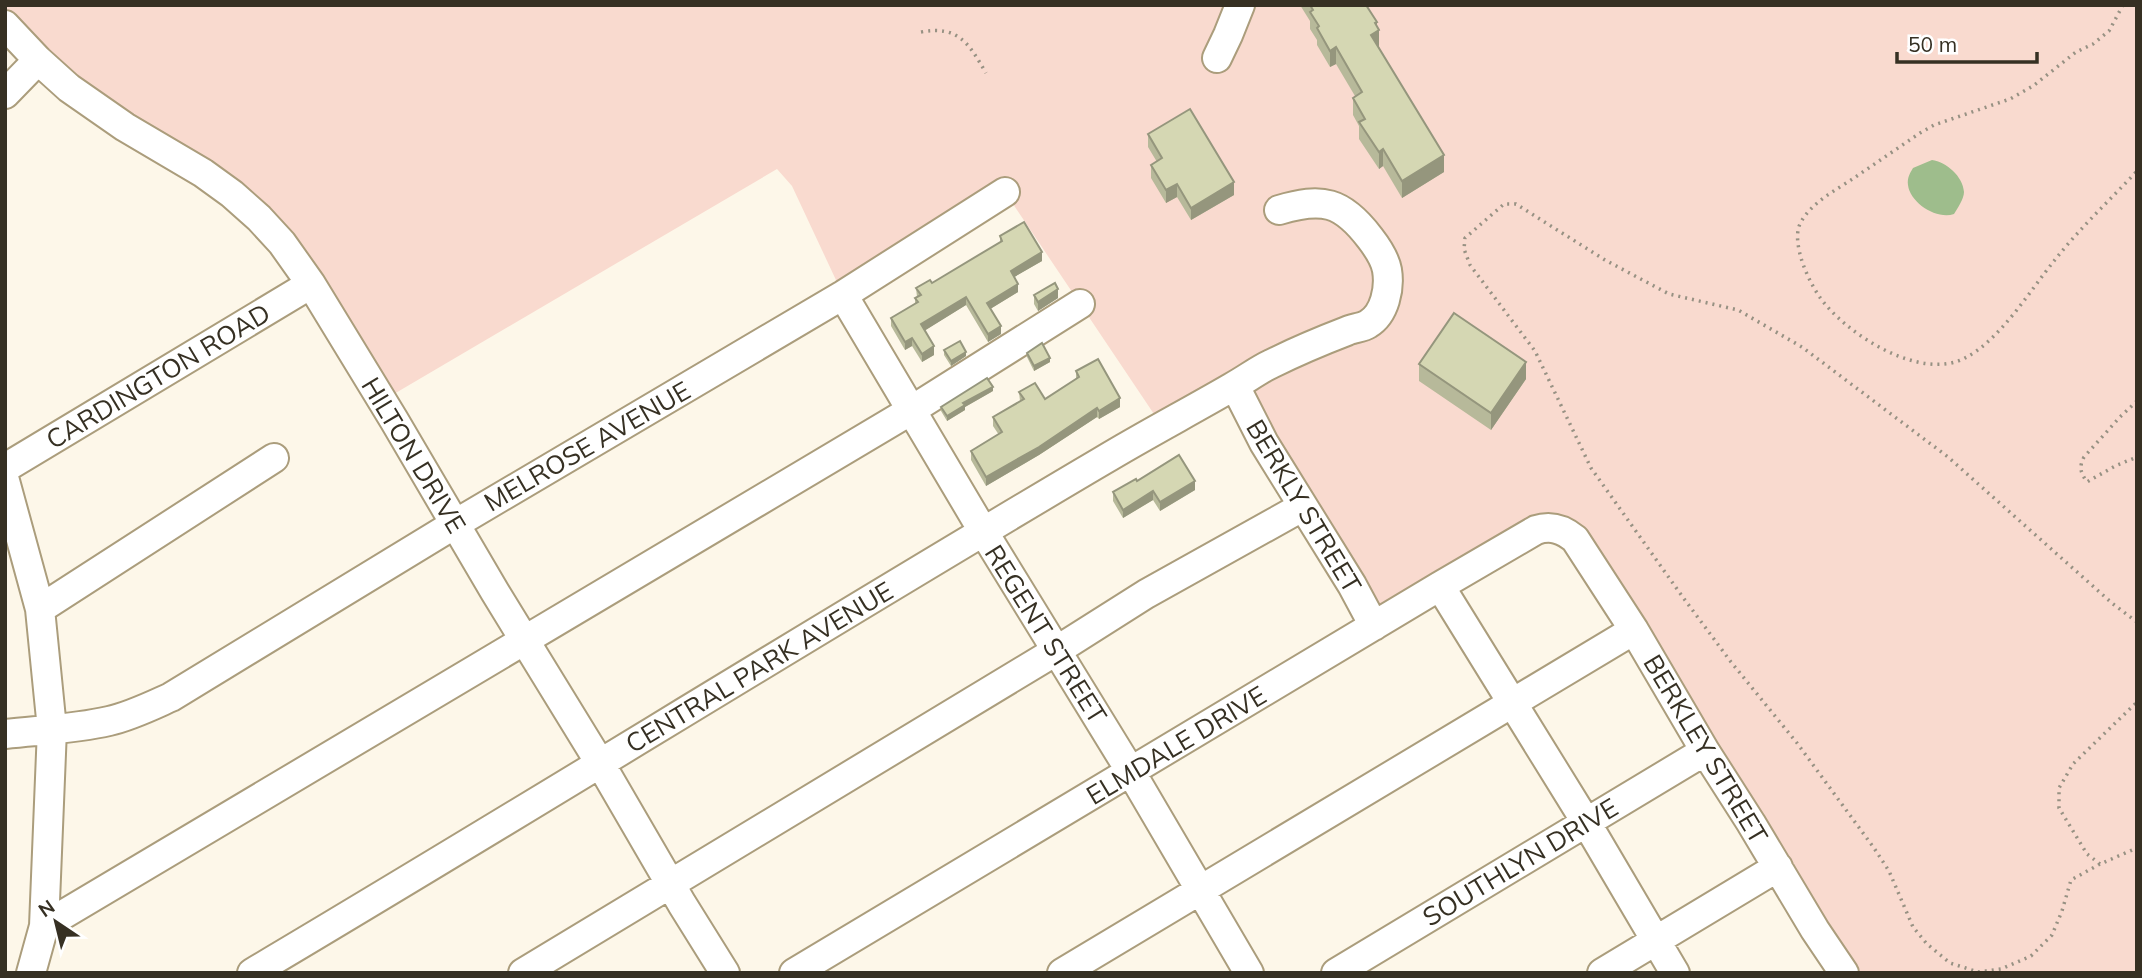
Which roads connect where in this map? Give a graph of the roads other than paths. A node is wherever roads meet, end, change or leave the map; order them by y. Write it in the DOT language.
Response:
graph roads {
  1 [pos="1240,5"];
  2 [pos="5,25"];
  3 [pos="1217,58"];
  4 [pos="38,60"];
  5 [pos="5,94"];
  6 [pos="1005,192"];
  7 [pos="1279,210"];
  8 [pos="311,284"];
  9 [pos="843,295"];
  10 [pos="1080,304"];
  11 [pos="1235,386"];
  12 [pos="910,411"];
  13 [pos="274,458"];
  14 [pos="5,468"];
  15 [pos="5,481"];
  16 [pos="1302,507"];
  17 [pos="455,524"];
  18 [pos="1562,530"];
  19 [pos="982,531"];
  20 [pos="1440,586"];
  21 [pos="40,609"];
  22 [pos="1374,626"];
  23 [pos="1634,630"];
  24 [pos="525,640"];
  25 [pos="1056,651"];
  26 [pos="1512,703"];
  27 [pos="52,729"];
  28 [pos="5,734"];
  29 [pos="1705,751"];
  30 [pos="600,763"];
  31 [pos="1131,772"];
  32 [pos="1586,822"];
  33 [pos="1778,867"];
  34 [pos="670,883"];
  35 [pos="1200,890"];
  36 [pos="44,926"];
  37 [pos="1656,940"];
  38 [pos="31,973"];
  39 [pos="252,973"];
  40 [pos="523,973"];
  41 [pos="725,973"];
  42 [pos="794,973"];
  43 [pos="1062,973"];
  44 [pos="1249,973"];
  45 [pos="1336,973"];
  46 [pos="1602,973"];
  47 [pos="1675,973"];
  48 [pos="1844,973"];
  1 -- 3 [label="street"];
  2 -- 4 [label="street, HILTON DRIVE"];
  4 -- 5 [label="street"];
  4 -- 8 [label="street, HILTON DRIVE"];
  6 -- 9 [label="street, MELROSE AVENUE"];
  7 -- 11 [label="street, CENTRAL PARK AVENUE"];
  8 -- 14 [label="street, CARDINGTON ROAD"];
  8 -- 17 [label="street, HILTON DRIVE"];
  9 -- 12 [label="street, REGENT STREET"];
  9 -- 17 [label="street, MELROSE AVENUE"];
  10 -- 12 [label="street"];
  11 -- 16 [label="street, BERKLY STREET"];
  11 -- 19 [label="street, CENTRAL PARK AVENUE"];
  12 -- 19 [label="street, REGENT STREET"];
  12 -- 24 [label="street"];
  13 -- 21 [label="street"];
  15 -- 21 [label="street"];
  16 -- 22 [label="street, BERKLY STREET"];
  16 -- 25 [label="street"];
  17 -- 24 [label="street, HILTON DRIVE"];
  17 -- 27 [label="street, MELROSE AVENUE"];
  18 -- 20 [label="street, ELMDALE DRIVE"];
  18 -- 23 [label="street, BERKLEY STREET"];
  19 -- 25 [label="street, REGENT STREET"];
  19 -- 30 [label="street, CENTRAL PARK AVENUE"];
  20 -- 22 [label="street, ELMDALE DRIVE"];
  20 -- 26 [label="street"];
  21 -- 27 [label="street"];
  22 -- 31 [label="street, ELMDALE DRIVE"];
  23 -- 26 [label="street"];
  23 -- 29 [label="street, BERKLEY STREET"];
  24 -- 30 [label="street, HILTON DRIVE"];
  24 -- 36 [label="street"];
  25 -- 31 [label="street, REGENT STREET"];
  25 -- 34 [label="street"];
  26 -- 32 [label="street"];
  26 -- 35 [label="street"];
  27 -- 28 [label="street, MELROSE AVENUE"];
  27 -- 36 [label="street"];
  29 -- 32 [label="street, SOUTHLYN DRIVE"];
  29 -- 33 [label="street, BERKLEY STREET"];
  30 -- 34 [label="street, HILTON DRIVE"];
  30 -- 39 [label="street, CENTRAL PARK AVENUE"];
  31 -- 35 [label="street, REGENT STREET"];
  31 -- 42 [label="street, ELMDALE DRIVE"];
  32 -- 37 [label="street"];
  32 -- 45 [label="street, SOUTHLYN DRIVE"];
  33 -- 37 [label="street"];
  33 -- 48 [label="street, BERKLEY STREET"];
  34 -- 40 [label="street"];
  34 -- 41 [label="street, HILTON DRIVE"];
  35 -- 43 [label="street"];
  35 -- 44 [label="street, REGENT STREET"];
  36 -- 38 [label="street"];
  37 -- 46 [label="street"];
  37 -- 47 [label="street"];
}
